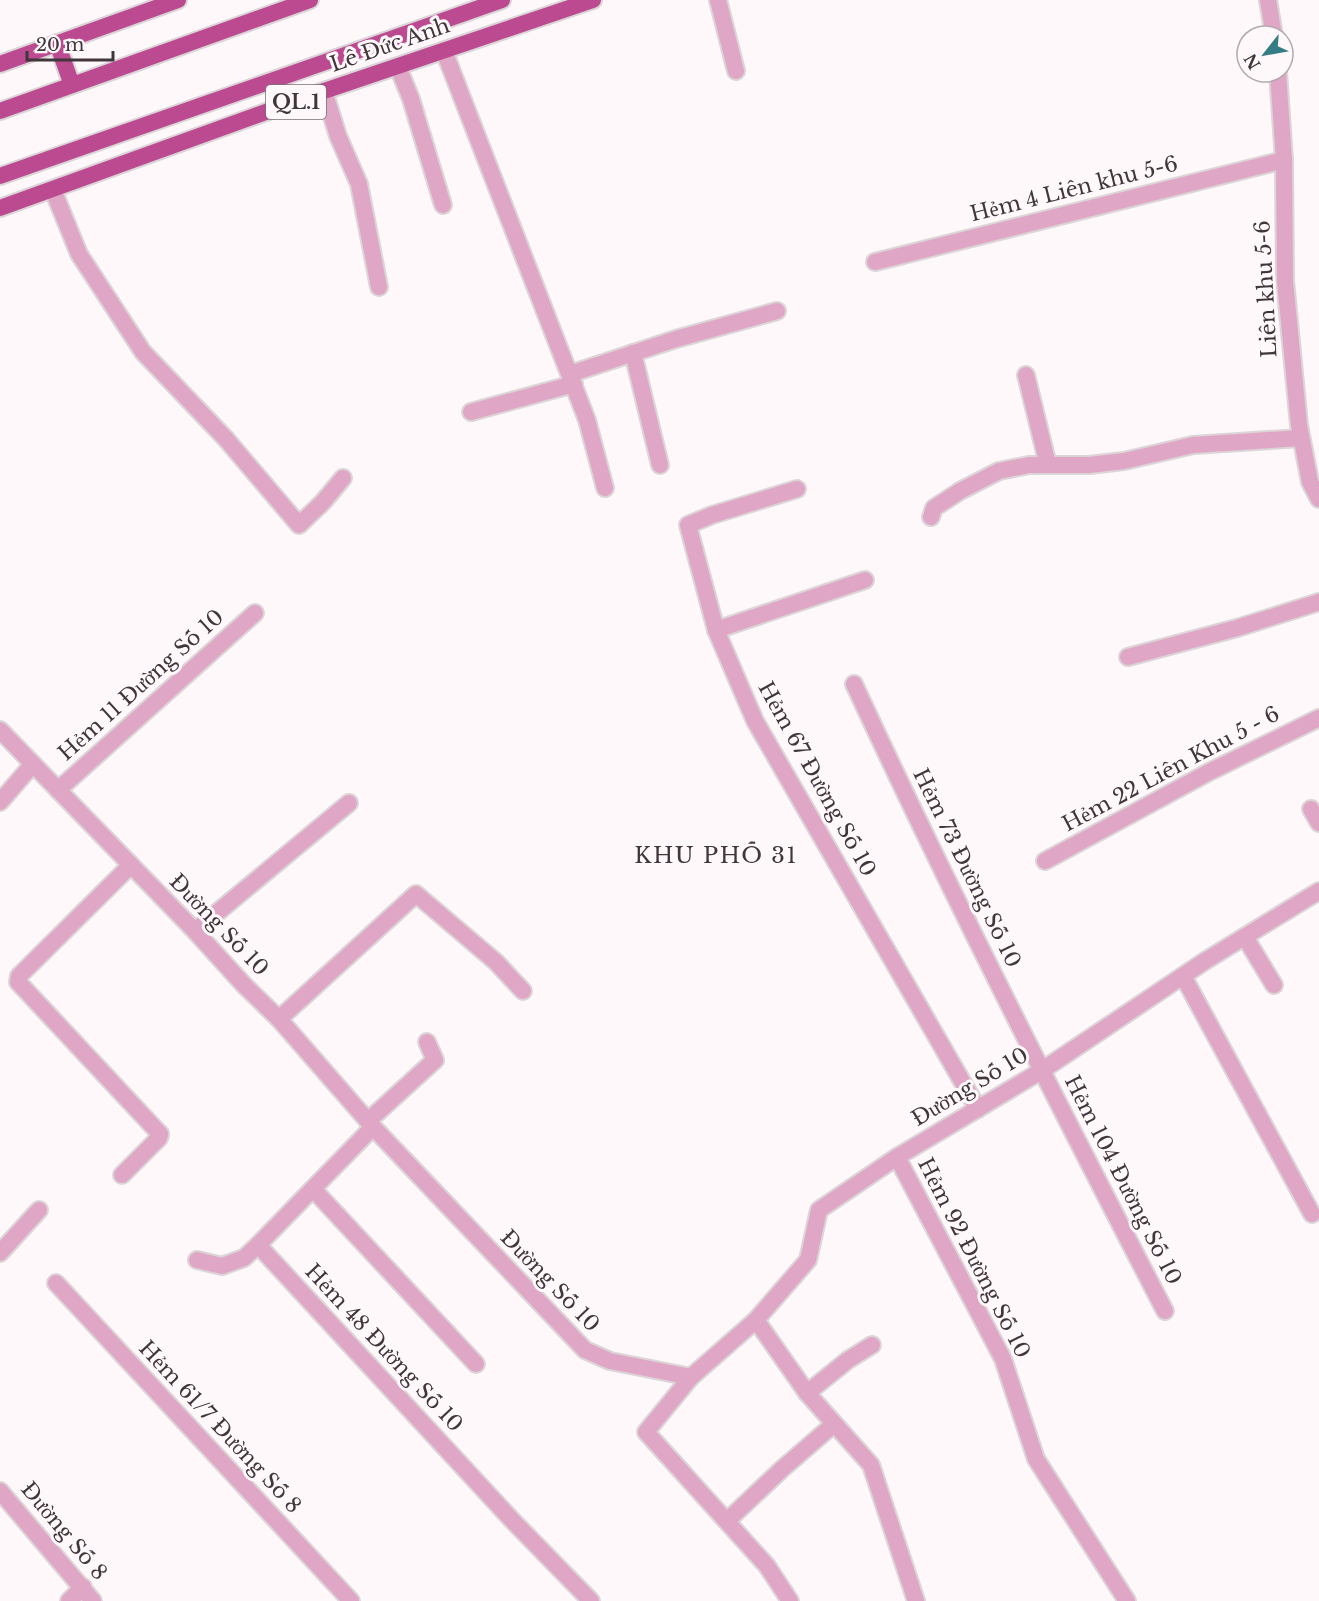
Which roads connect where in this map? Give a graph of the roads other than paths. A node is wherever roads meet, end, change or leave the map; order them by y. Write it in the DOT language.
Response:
graph roads {
  1 [pos="178,0"];
  2 [pos="310,0"];
  3 [pos="502,0"];
  4 [pos="593,0"];
  5 [pos="718,0"];
  6 [pos="1268,0"];
  7 [pos="1272,24"];
  8 [pos="57,43"];
  9 [pos="444,51"];
  10 [pos="0,64"];
  11 [pos="398,67"];
  12 [pos="736,71"];
  13 [pos="1279,84"];
  14 [pos="72,85"];
  15 [pos="324,91"];
  16 [pos="0,111"];
  17 [pos="1284,160"];
  18 [pos="0,176"];
  19 [pos="53,190"];
  20 [pos="443,205"];
  21 [pos="0,208"];
  22 [pos="875,262"];
  23 [pos="379,287"];
  24 [pos="777,311"];
  25 [pos="633,353"];
  26 [pos="1026,375"];
  27 [pos="572,379"];
  28 [pos="471,412"];
  29 [pos="1301,438"];
  30 [pos="660,465"];
  31 [pos="1048,465"];
  32 [pos="343,478"];
  33 [pos="1314,479"];
  34 [pos="605,488"];
  35 [pos="797,489"];
  36 [pos="1319,499"];
  37 [pos="931,517"];
  38 [pos="865,580"];
  39 [pos="1319,602"];
  40 [pos="255,614"];
  41 [pos="716,630"];
  42 [pos="1128,657"];
  43 [pos="854,684"];
  44 [pos="1319,718"];
  45 [pos="0,730"];
  46 [pos="33,764"];
  47 [pos="58,790"];
  48 [pos="0,802"];
  49 [pos="349,803"];
  50 [pos="1045,861"];
  51 [pos="131,865"];
  52 [pos="1319,891"];
  53 [pos="195,932"];
  54 [pos="1245,937"];
  55 [pos="1183,976"];
  56 [pos="1274,985"];
  57 [pos="524,991"];
  58 [pos="279,1018"];
  59 [pos="427,1042"];
  60 [pos="1041,1071"];
  61 [pos="978,1109"];
  62 [pos="371,1124"];
  63 [pos="897,1157"];
  64 [pos="122,1175"];
  65 [pos="313,1189"];
  66 [pos="39,1210"];
  67 [pos="1312,1214"];
  68 [pos="258,1245"];
  69 [pos="0,1253"];
  70 [pos="197,1260"];
  71 [pos="56,1283"];
  72 [pos="1165,1311"];
  73 [pos="756,1320"];
  74 [pos="872,1345"];
  75 [pos="476,1364"];
  76 [pos="691,1377"];
  77 [pos="807,1393"];
  78 [pos="834,1424"];
  79 [pos="0,1491"];
  80 [pos="727,1521"];
  81 [pos="83,1587"];
  82 [pos="69,1601"];
  83 [pos="93,1601"];
  84 [pos="351,1601"];
  85 [pos="591,1601"];
  86 [pos="790,1601"];
  87 [pos="916,1601"];
  88 [pos="1127,1601"];
  1 -- 8 [label="highway"];
  2 -- 14 [label="highway"];
  3 -- 18 [label="highway, Lê Đức Anh / QL.1"];
  4 -- 9 [label="highway, Lê Đức Anh / QL.1"];
  5 -- 12 [label="street"];
  6 -- 7 [label="street"];
  8 -- 10 [label="highway"];
  8 -- 14 [label="highway"];
  9 -- 11 [label="highway, Lê Đức Anh / QL.1"];
  9 -- 27 [label="street"];
  11 -- 15 [label="highway, Lê Đức Anh / QL.1"];
  11 -- 20 [label="street"];
  13 -- 17 [label="street, Liên khu 5-6"];
  14 -- 16 [label="highway"];
  15 -- 19 [label="highway, Lê Đức Anh / QL.1"];
  15 -- 23 [label="street"];
  17 -- 22 [label="street, Hẻm 4 Liên khu 5-6"];
  17 -- 29 [label="street, Liên khu 5-6"];
  19 -- 21 [label="highway, Lê Đức Anh / QL.1"];
  19 -- 32 [label="street"];
  24 -- 25 [label="street"];
  25 -- 27 [label="street"];
  25 -- 30 [label="street"];
  26 -- 31 [label="street"];
  27 -- 28 [label="street"];
  27 -- 34 [label="street"];
  29 -- 31 [label="street"];
  29 -- 33 [label="street, Liên khu 5-6"];
  31 -- 37 [label="street"];
  33 -- 36 [label="street, Liên khu 5-6"];
  35 -- 41 [label="street, Hẻm 67 Đường Số 10"];
  38 -- 41 [label="street"];
  39 -- 42 [label="street"];
  40 -- 47 [label="street, Hẻm 11 Đường Số 10"];
  41 -- 61 [label="street, Hẻm 67 Đường Số 10"];
  43 -- 60 [label="street, Hẻm 73 Đường Số 10"];
  44 -- 50 [label="street, Hẻm 22 Liên Khu 5 - 6"];
  45 -- 46 [label="street, Đường Số 10"];
  46 -- 47 [label="street, Đường Số 10"];
  46 -- 48 [label="street"];
  47 -- 51 [label="street, Đường Số 10"];
  49 -- 53 [label="street"];
  51 -- 53 [label="street, Đường Số 10"];
  51 -- 64 [label="street"];
  52 -- 54 [label="street, Đường Số 10"];
  53 -- 58 [label="street, Đường Số 10"];
  54 -- 55 [label="street, Đường Số 10"];
  54 -- 56 [label="street"];
  55 -- 60 [label="street, Đường Số 10"];
  55 -- 67 [label="street"];
  57 -- 58 [label="street"];
  58 -- 62 [label="street, Đường Số 10"];
  59 -- 62 [label="street"];
  60 -- 61 [label="street, Đường Số 10"];
  60 -- 72 [label="street, Hẻm 104 Đường Số 10"];
  61 -- 63 [label="street, Đường Số 10"];
  62 -- 65 [label="street"];
  62 -- 76 [label="street, Đường Số 10"];
  63 -- 73 [label="street, Đường Số 10"];
  63 -- 88 [label="street, Hẻm 92 Đường Số 10"];
  65 -- 68 [label="street"];
  65 -- 75 [label="street"];
  66 -- 69 [label="street"];
  68 -- 70 [label="street"];
  68 -- 85 [label="street, Hẻm 48 Đường Số 10"];
  71 -- 84 [label="street, Hẻm 61/7 Đường Số 8"];
  73 -- 76 [label="street, Đường Số 10"];
  73 -- 77 [label="street"];
  74 -- 77 [label="street"];
  76 -- 80 [label="street"];
  77 -- 78 [label="street"];
  78 -- 80 [label="street"];
  78 -- 87 [label="street"];
  79 -- 81 [label="street, Đường Số 8"];
  80 -- 86 [label="street"];
  81 -- 82 [label="street"];
  81 -- 83 [label="street, Đường Số 8"];
}
